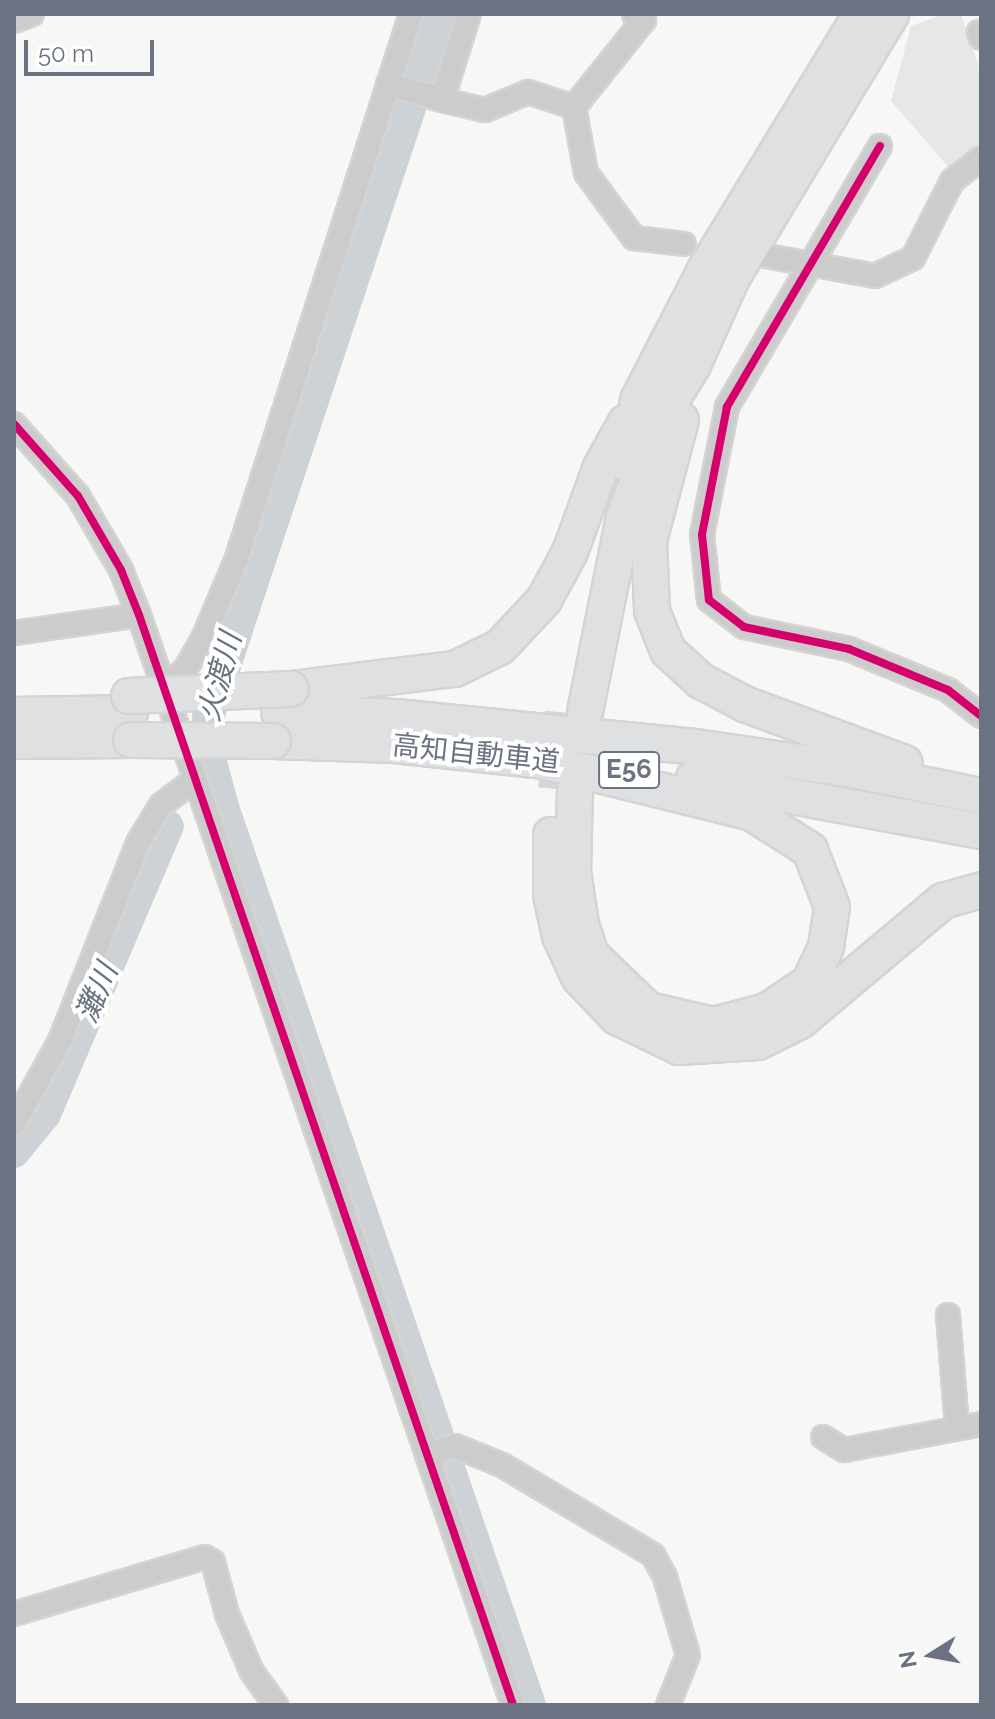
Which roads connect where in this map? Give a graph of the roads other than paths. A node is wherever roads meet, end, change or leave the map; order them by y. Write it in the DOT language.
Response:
graph roads {
  1 [pos="32,14"];
  2 [pos="411,14"];
  3 [pos="469,14"];
  4 [pos="861,14"];
  5 [pos="891,14"];
  6 [pos="642,16"];
  7 [pos="14,21"];
  8 [pos="393,85"];
  9 [pos="437,98"];
  10 [pos="574,107"];
  11 [pos="880,146"];
  12 [pos="981,158"];
  13 [pos="684,244"];
  14 [pos="761,255"];
  15 [pos="814,265"];
  16 [pos="693,365"];
  17 [pos="638,400"];
  18 [pos="14,424"];
  19 [pos="139,615"];
  20 [pos="14,633"];
  21 [pos="164,688"];
  22 [pos="14,705"];
  23 [pos="281,714"];
  24 [pos="14,715"];
  25 [pos="130,716"];
  26 [pos="981,716"];
  27 [pos="14,741"];
  28 [pos="534,759"];
  29 [pos="193,781"];
  30 [pos="981,795"];
  31 [pos="981,831"];
  32 [pos="981,890"];
  33 [pos="14,1124"];
  34 [pos="948,1315"];
  35 [pos="981,1424"];
  36 [pos="957,1426"];
  37 [pos="823,1437"];
  38 [pos="427,1455"];
  39 [pos="14,1614"];
  40 [pos="275,1705"];
  41 [pos="513,1705"];
  42 [pos="668,1705"];
  1 -- 7 [label="street"];
  2 -- 8 [label="street"];
  3 -- 9 [label="street"];
  4 -- 17 [label="highway"];
  5 -- 16 [label="highway"];
  6 -- 10 [label="street"];
  8 -- 9 [label="street"];
  8 -- 21 [label="street"];
  9 -- 10 [label="street"];
  10 -- 13 [label="street"];
  11 -- 15 [label="street"];
  12 -- 15 [label="street"];
  14 -- 15 [label="street"];
  15 -- 26 [label="street"];
  16 -- 17 [label="highway"];
  16 -- 30 [label="highway"];
  17 -- 23 [label="highway"];
  18 -- 19 [label="street"];
  19 -- 20 [label="street"];
  19 -- 21 [label="street"];
  21 -- 29 [label="street"];
  22 -- 25 [label="highway"];
  23 -- 25 [label="highway, 高知自動車道 / E56, bridge"];
  23 -- 25 [label="highway, bridge"];
  23 -- 28 [label="highway, 高知自動車道 / E56"];
  23 -- 30 [label="highway, 高知自動車道 / E56"];
  24 -- 25 [label="highway, 高知自動車道 / E56"];
  25 -- 27 [label="highway, 高知自動車道 / E56"];
  28 -- 31 [label="highway, 高知自動車道 / E56"];
  28 -- 32 [label="highway"];
  29 -- 33 [label="street"];
  29 -- 38 [label="street"];
  34 -- 36 [label="street"];
  35 -- 36 [label="street"];
  36 -- 37 [label="street"];
  38 -- 41 [label="street"];
  38 -- 42 [label="street"];
  39 -- 40 [label="street"];
}
